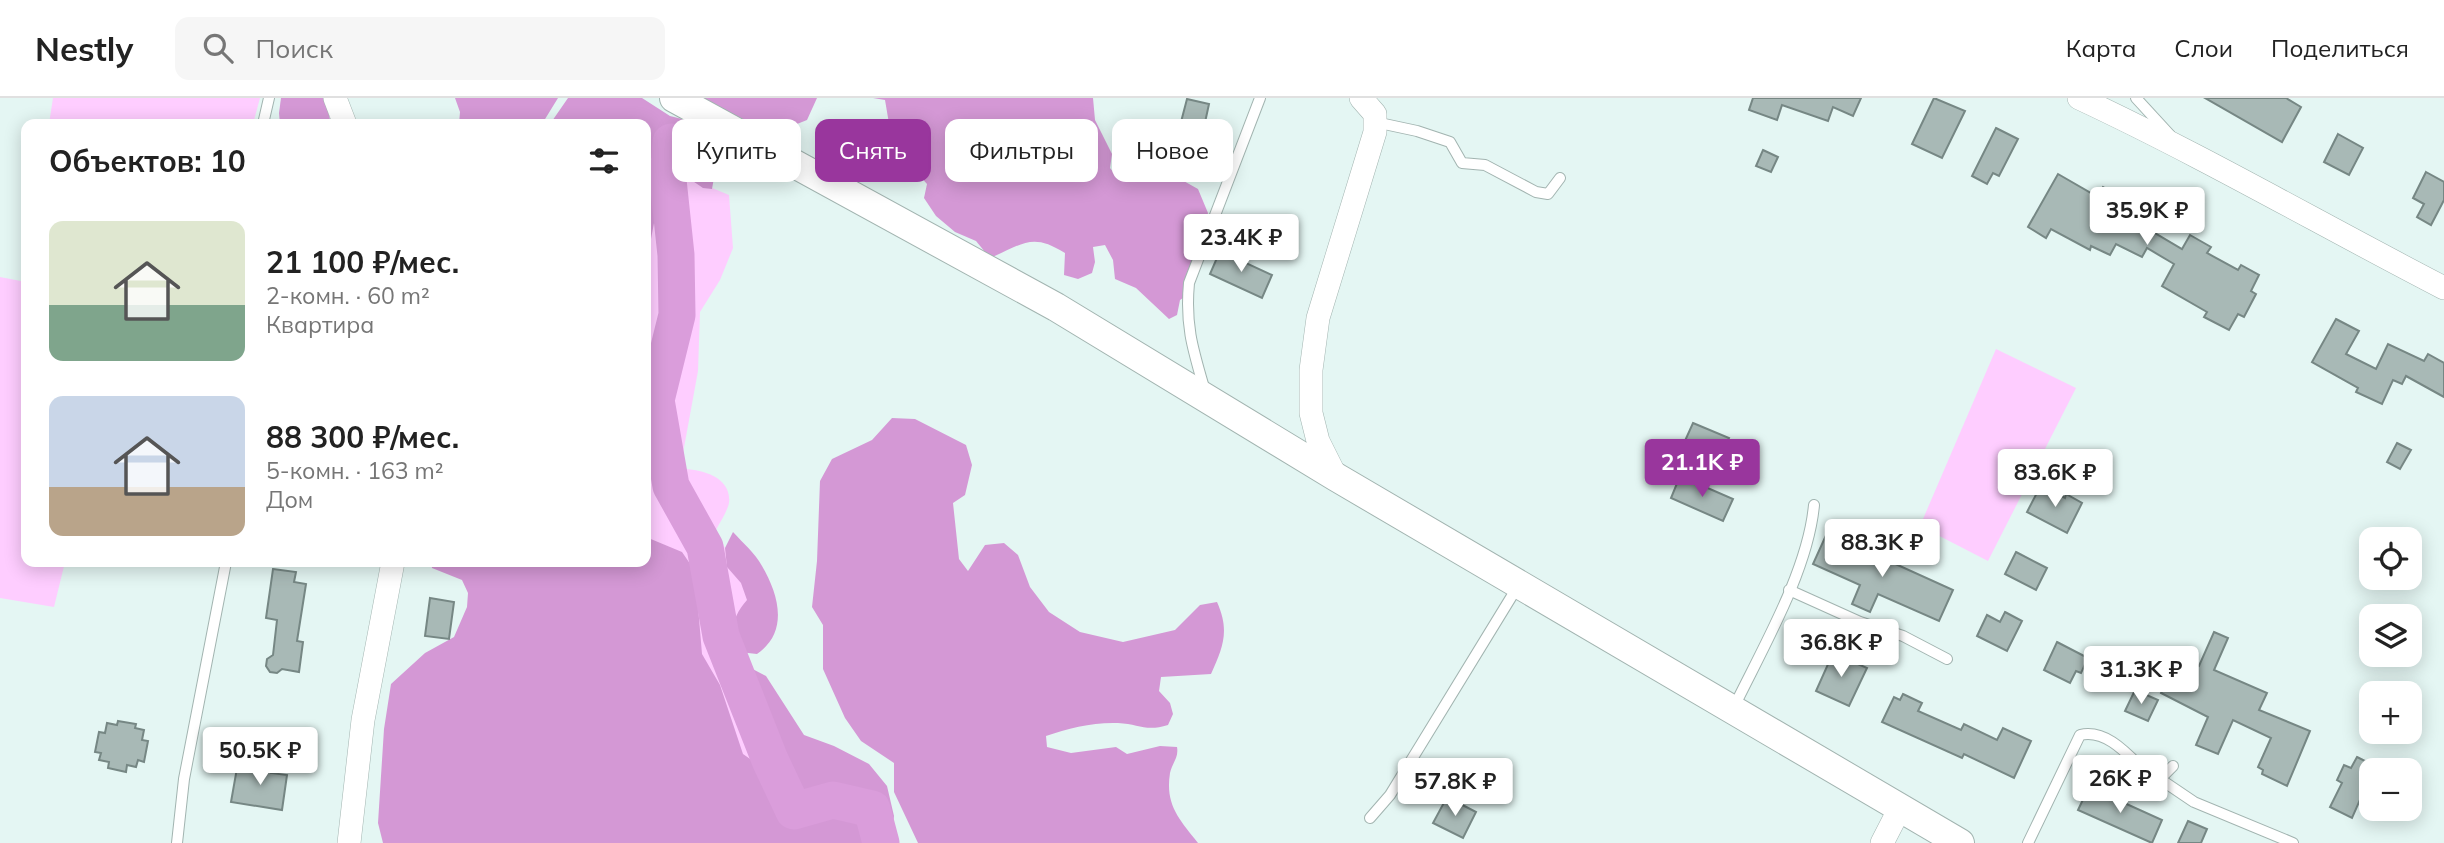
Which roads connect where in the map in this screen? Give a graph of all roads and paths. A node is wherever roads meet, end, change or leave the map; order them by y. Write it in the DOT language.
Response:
graph roads {
  1 [pos="269,98"];
  2 [pos="335,98"];
  3 [pos="674,98"];
  4 [pos="1260,98"];
  5 [pos="1361,98"];
  6 [pos="2079,98"];
  7 [pos="2136,98"];
  8 [pos="264,119"];
  9 [pos="343,119"];
  10 [pos="1375,122"];
  11 [pos="2182,148"];
  12 [pos="1560,178"];
  13 [pos="2444,288"];
  14 [pos="1207,397"];
  15 [pos="1336,477"];
  16 [pos="1814,505"];
  17 [pos="225,567"];
  18 [pos="392,567"];
  19 [pos="1519,584"];
  20 [pos="1789,590"];
  21 [pos="1947,659"];
  22 [pos="1733,709"];
  23 [pos="2173,766"];
  24 [pos="2157,777"];
  25 [pos="1900,808"];
  26 [pos="1370,818"];
  27 [pos="177,843"];
  28 [pos="349,843"];
  29 [pos="1881,843"];
  30 [pos="1960,843"];
  31 [pos="2028,843"];
  32 [pos="2293,843"];
  1 -- 8 [label="lane"];
  2 -- 9 [label="street"];
  3 -- 14 [label="street"];
  4 -- 14 [label="lane"];
  5 -- 10 [label="street"];
  6 -- 11 [label="street"];
  7 -- 11 [label="lane"];
  10 -- 12 [label="lane"];
  10 -- 15 [label="street"];
  11 -- 13 [label="street"];
  14 -- 15 [label="street"];
  15 -- 19 [label="street"];
  16 -- 20 [label="lane"];
  17 -- 27 [label="lane"];
  18 -- 28 [label="street"];
  19 -- 22 [label="street"];
  19 -- 26 [label="lane"];
  20 -- 21 [label="lane"];
  20 -- 22 [label="lane"];
  22 -- 25 [label="street"];
  23 -- 24 [label="lane"];
  24 -- 31 [label="lane"];
  24 -- 32 [label="lane"];
  25 -- 29 [label="street"];
  25 -- 30 [label="street"];
}
